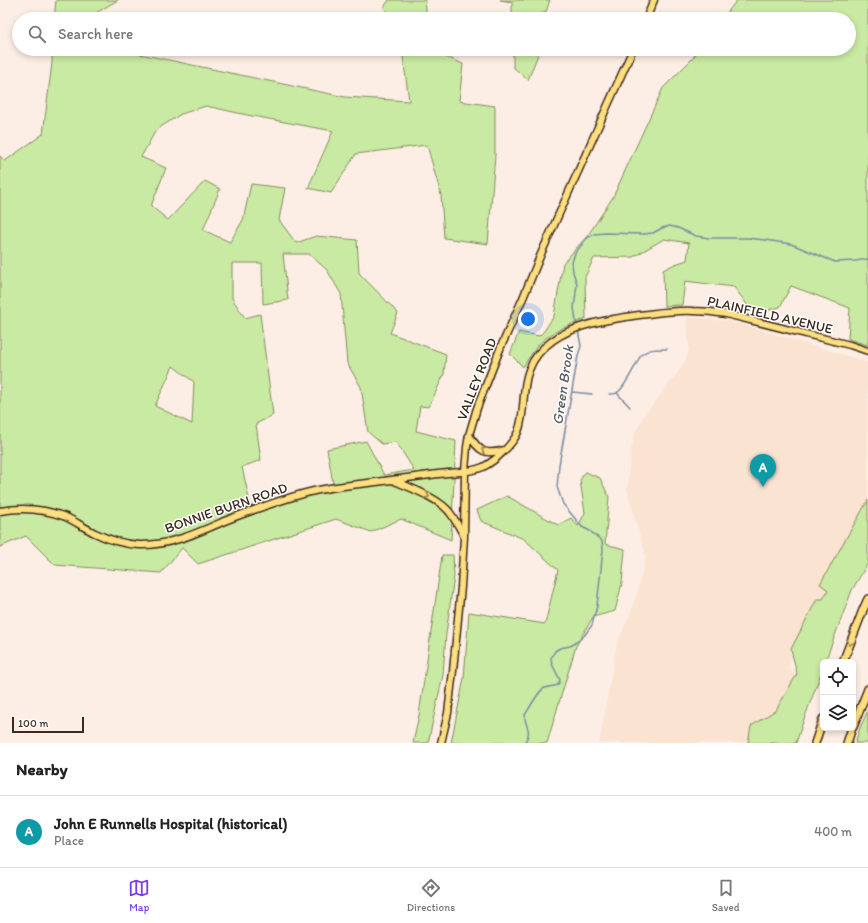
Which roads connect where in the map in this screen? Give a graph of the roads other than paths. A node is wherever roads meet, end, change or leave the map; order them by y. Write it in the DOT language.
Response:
graph roads {
  1 [pos="654,0"];
  2 [pos="649,12"];
  3 [pos="630,56"];
  4 [pos="868,351"];
  5 [pos="469,435"];
  6 [pos="505,450"];
  7 [pos="465,471"];
  8 [pos="392,480"];
  9 [pos="0,511"];
  10 [pos="464,537"];
  11 [pos="868,599"];
  12 [pos="844,659"];
  13 [pos="868,690"];
  14 [pos="856,720"];
  15 [pos="820,728"];
  16 [pos="851,731"];
  17 [pos="442,743"];
  18 [pos="815,743"];
  19 [pos="846,743"];
  1 -- 2 [label="main road"];
  3 -- 5 [label="main road, VALLEY ROAD"];
  4 -- 6 [label="main road, PLAINFIELD AVENUE"];
  6 -- 5 [label="main road, one-way"];
  5 -- 7 [label="main road, VALLEY ROAD"];
  6 -- 7 [label="main road, PLAINFIELD AVENUE"];
  7 -- 8 [label="main road, BONNIE BURN ROAD"];
  7 -- 10 [label="main road, VALLEY ROAD"];
  8 -- 9 [label="main road, BONNIE BURN ROAD"];
  8 -- 10 [label="main road, one-way"];
  10 -- 17 [label="main road, VALLEY ROAD"];
  11 -- 12 [label="highway, one-way"];
  13 -- 14 [label="highway"];
  15 -- 18 [label="highway"];
  16 -- 19 [label="highway"];
}
